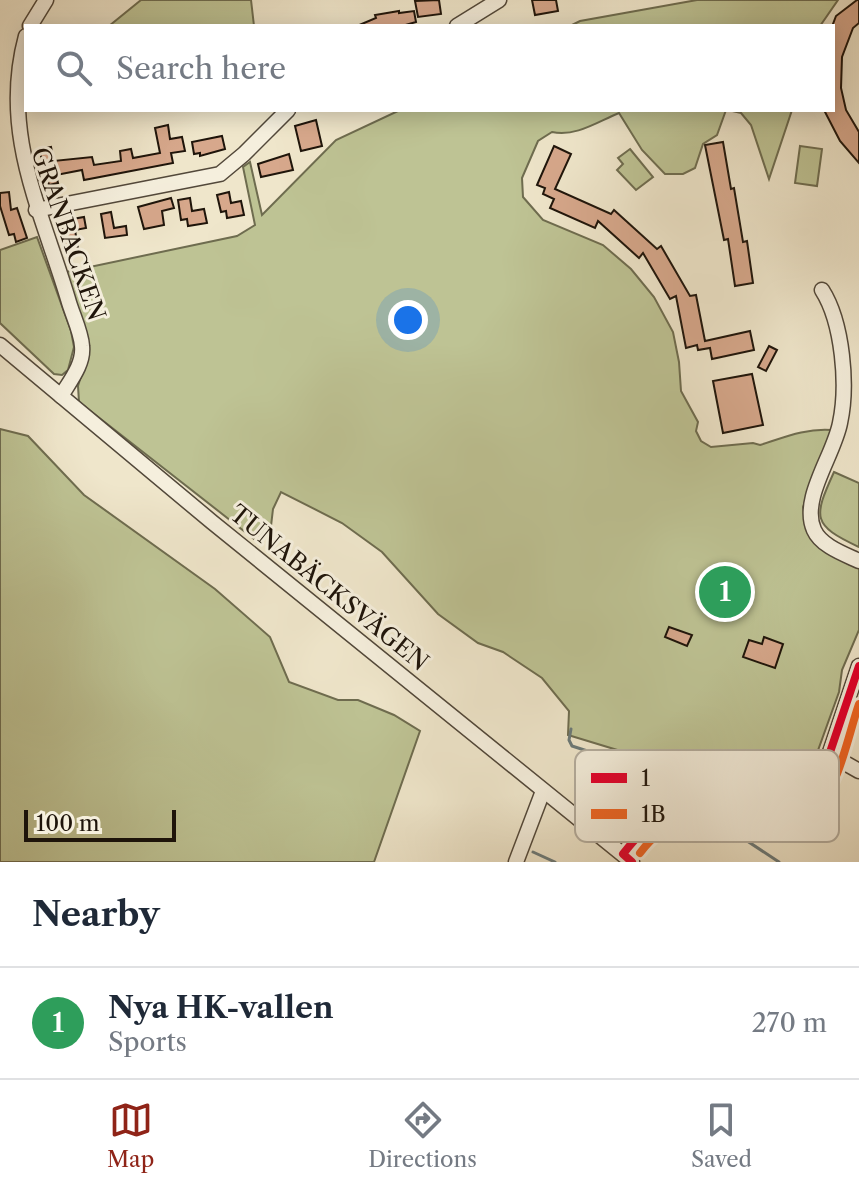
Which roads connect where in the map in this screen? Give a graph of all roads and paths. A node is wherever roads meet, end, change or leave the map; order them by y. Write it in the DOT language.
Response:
graph roads {
  1 [pos="46,0"];
  2 [pos="499,0"];
  3 [pos="31,24"];
  4 [pos="460,24"];
  5 [pos="24,41"];
  6 [pos="286,112"];
  7 [pos="36,210"];
  8 [pos="822,290"];
  9 [pos="0,345"];
  10 [pos="61,396"];
  11 [pos="859,561"];
  12 [pos="859,666"];
  13 [pos="830,750"];
  14 [pos="839,760"];
  15 [pos="859,771"];
  16 [pos="543,791"];
  17 [pos="575,817"];
  18 [pos="607,842"];
  19 [pos="627,858"];
  20 [pos="516,862"];
  1 -- 3 [label="street"];
  2 -- 4 [label="street"];
  5 -- 7 [label="street, GRANBACKEN"];
  6 -- 7 [label="street"];
  7 -- 10 [label="street, GRANBACKEN"];
  8 -- 11 [label="street"];
  9 -- 10 [label="street, TUNABÄCKSVÄGEN"];
  10 -- 16 [label="street, TUNABÄCKSVÄGEN"];
  12 -- 13 [label="street"];
  14 -- 15 [label="street"];
  16 -- 17 [label="street, TUNABÄCKSVÄGEN"];
  16 -- 20 [label="street"];
  18 -- 19 [label="street, TUNABÄCKSVÄGEN"];
}
